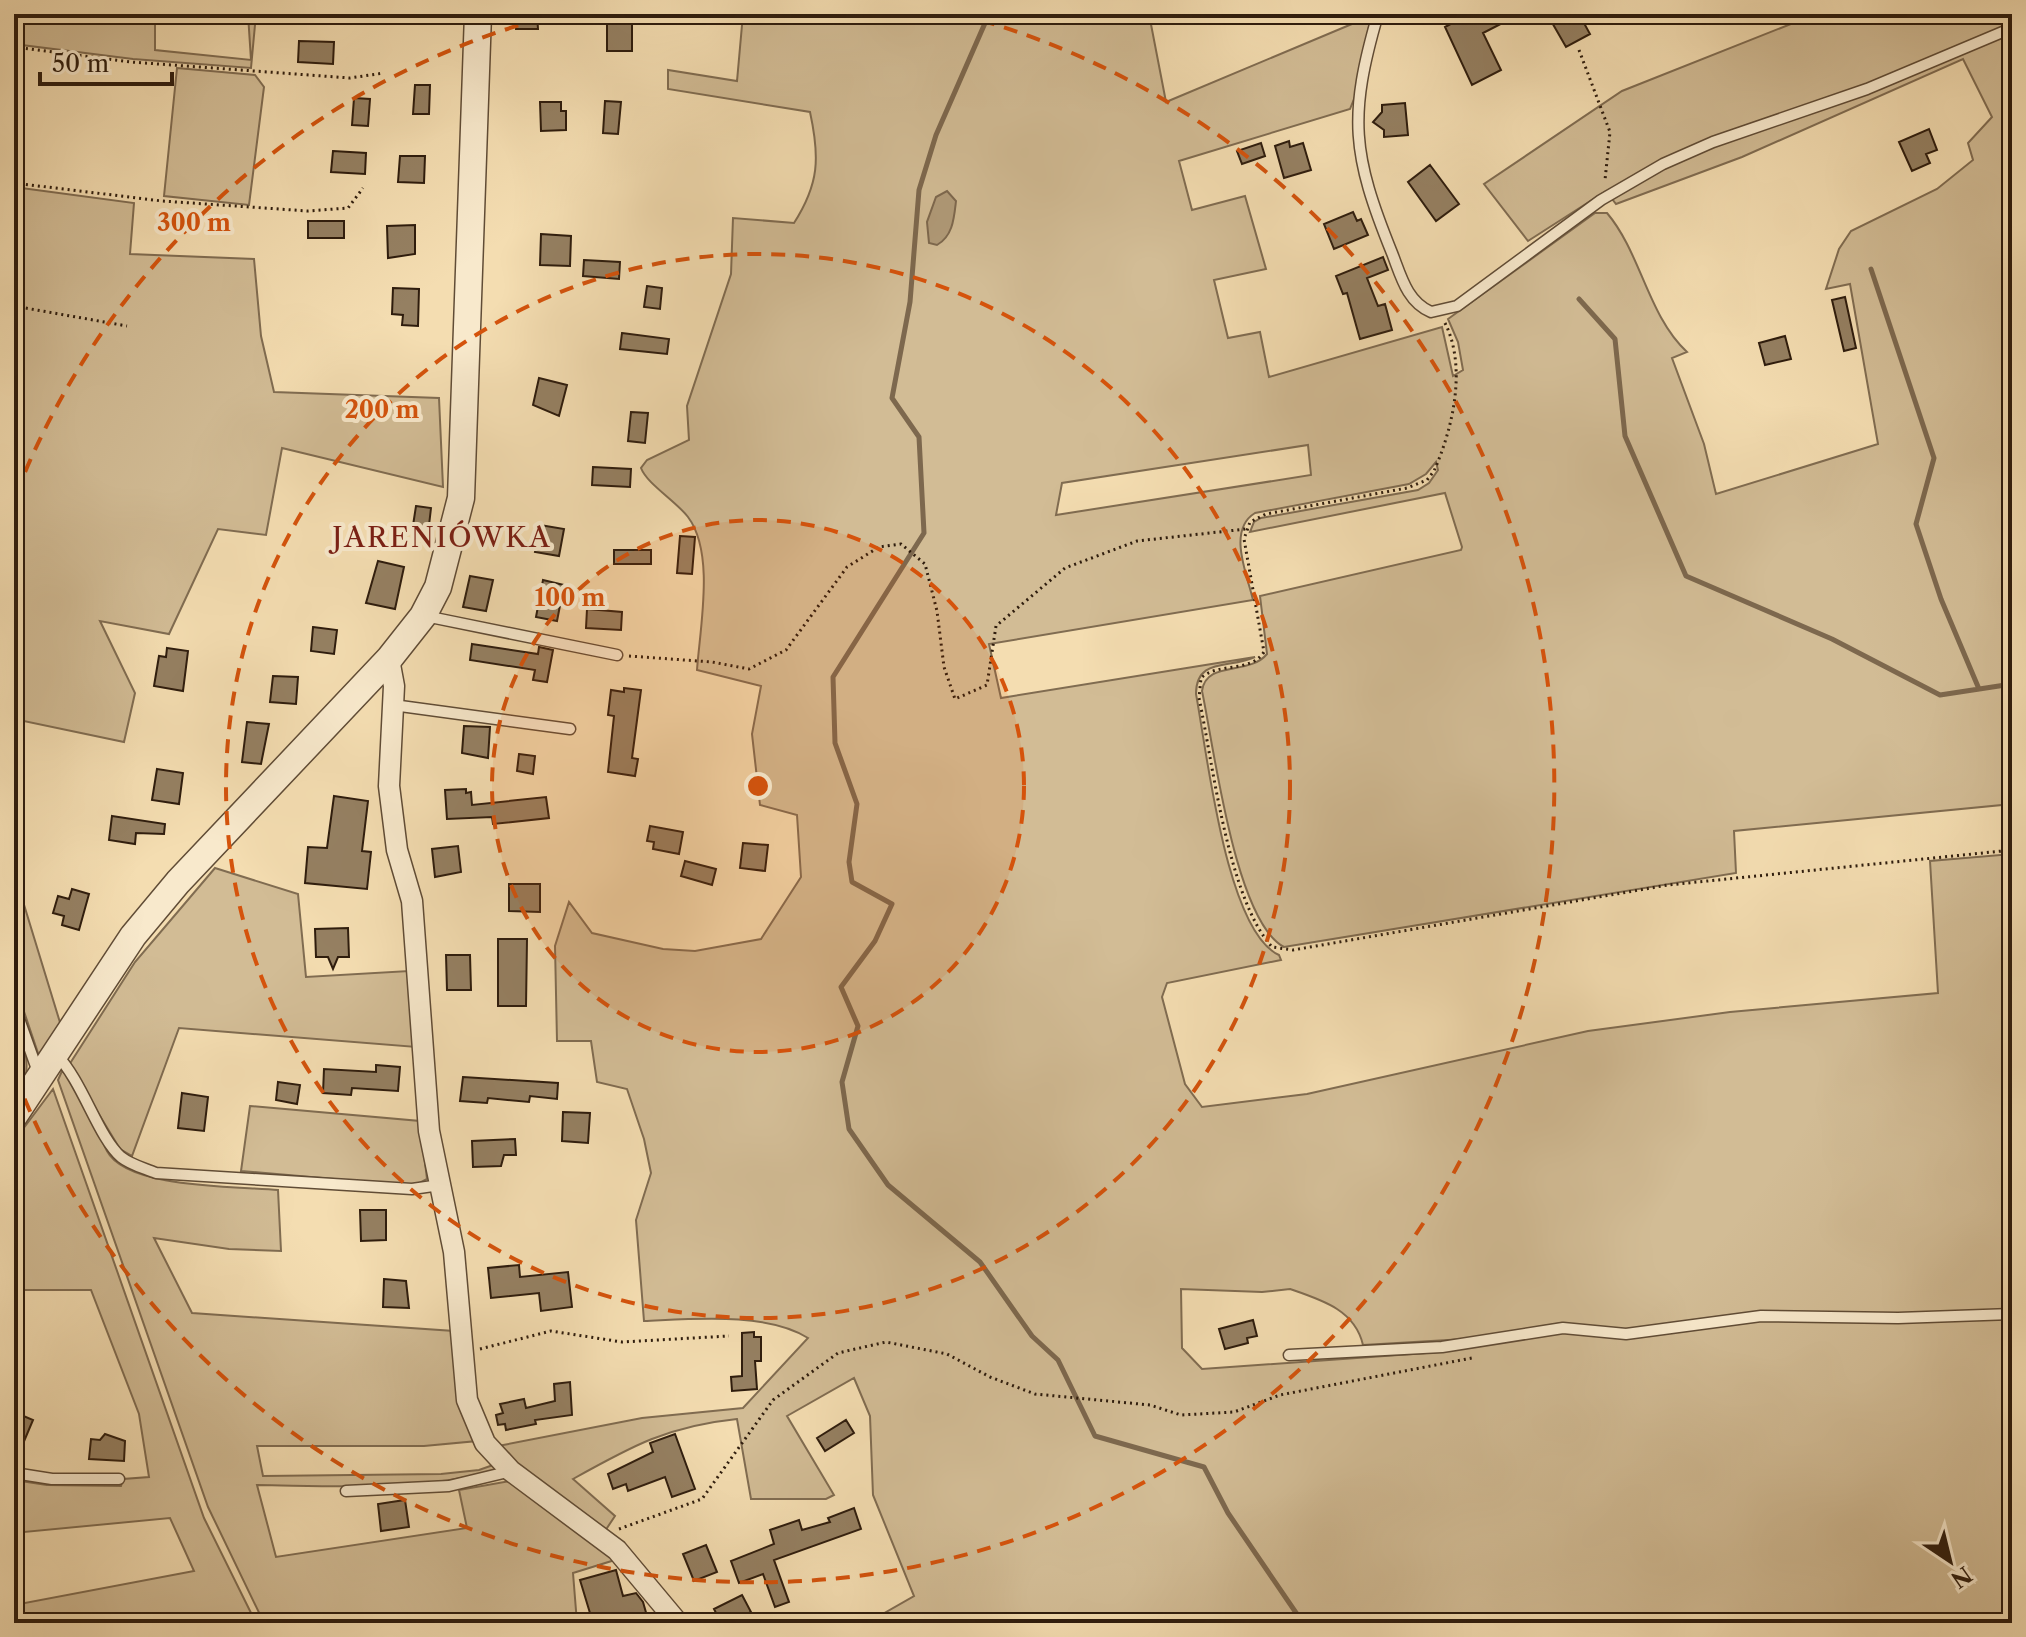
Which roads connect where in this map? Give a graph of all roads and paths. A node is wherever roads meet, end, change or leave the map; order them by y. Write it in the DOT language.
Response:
graph roads {
  1 [pos="478,14"];
  2 [pos="1378,14"];
  3 [pos="2012,28"];
  4 [pos="14,47"];
  5 [pos="1579,50"];
  6 [pos="384,73"];
  7 [pos="14,183"];
  8 [pos="363,188"];
  9 [pos="1601,200"];
  10 [pos="14,306"];
  11 [pos="1440,312"];
  12 [pos="127,326"];
  13 [pos="1246,529"];
  14 [pos="423,616"];
  15 [pos="617,655"];
  16 [pos="389,659"];
  17 [pos="393,705"];
  18 [pos="570,729"];
  19 [pos="2012,850"];
  20 [pos="14,1005"];
  21 [pos="55,1053"];
  22 [pos="40,1077"];
  23 [pos="14,1116"];
  24 [pos="440,1185"];
  25 [pos="2012,1314"];
  26 [pos="729,1336"];
  27 [pos="1480,1341"];
  28 [pos="461,1354"];
  29 [pos="1289,1355"];
  30 [pos="511,1471"];
  31 [pos="14,1473"];
  32 [pos="119,1479"];
  33 [pos="346,1491"];
  34 [pos="603,1540"];
  35 [pos="678,1623"];
  1 -- 14 [label="street"];
  2 -- 11 [label="lane"];
  3 -- 9 [label="lane"];
  4 -- 6 [label="path"];
  5 -- 9 [label="path"];
  7 -- 8 [label="path"];
  9 -- 11 [label="lane"];
  10 -- 12 [label="path"];
  11 -- 13 [label="path"];
  13 -- 15 [label="path"];
  13 -- 19 [label="path"];
  14 -- 15 [label="lane"];
  14 -- 16 [label="street"];
  16 -- 17 [label="street"];
  16 -- 21 [label="street"];
  17 -- 18 [label="lane"];
  17 -- 24 [label="street"];
  20 -- 22 [label="lane"];
  21 -- 22 [label="street"];
  21 -- 24 [label="lane"];
  22 -- 23 [label="street"];
  24 -- 28 [label="street"];
  25 -- 27 [label="lane"];
  26 -- 28 [label="path"];
  27 -- 29 [label="lane"];
  27 -- 34 [label="path"];
  28 -- 30 [label="street"];
  30 -- 33 [label="lane"];
  30 -- 34 [label="street"];
  31 -- 32 [label="lane"];
  34 -- 35 [label="street"];
}
